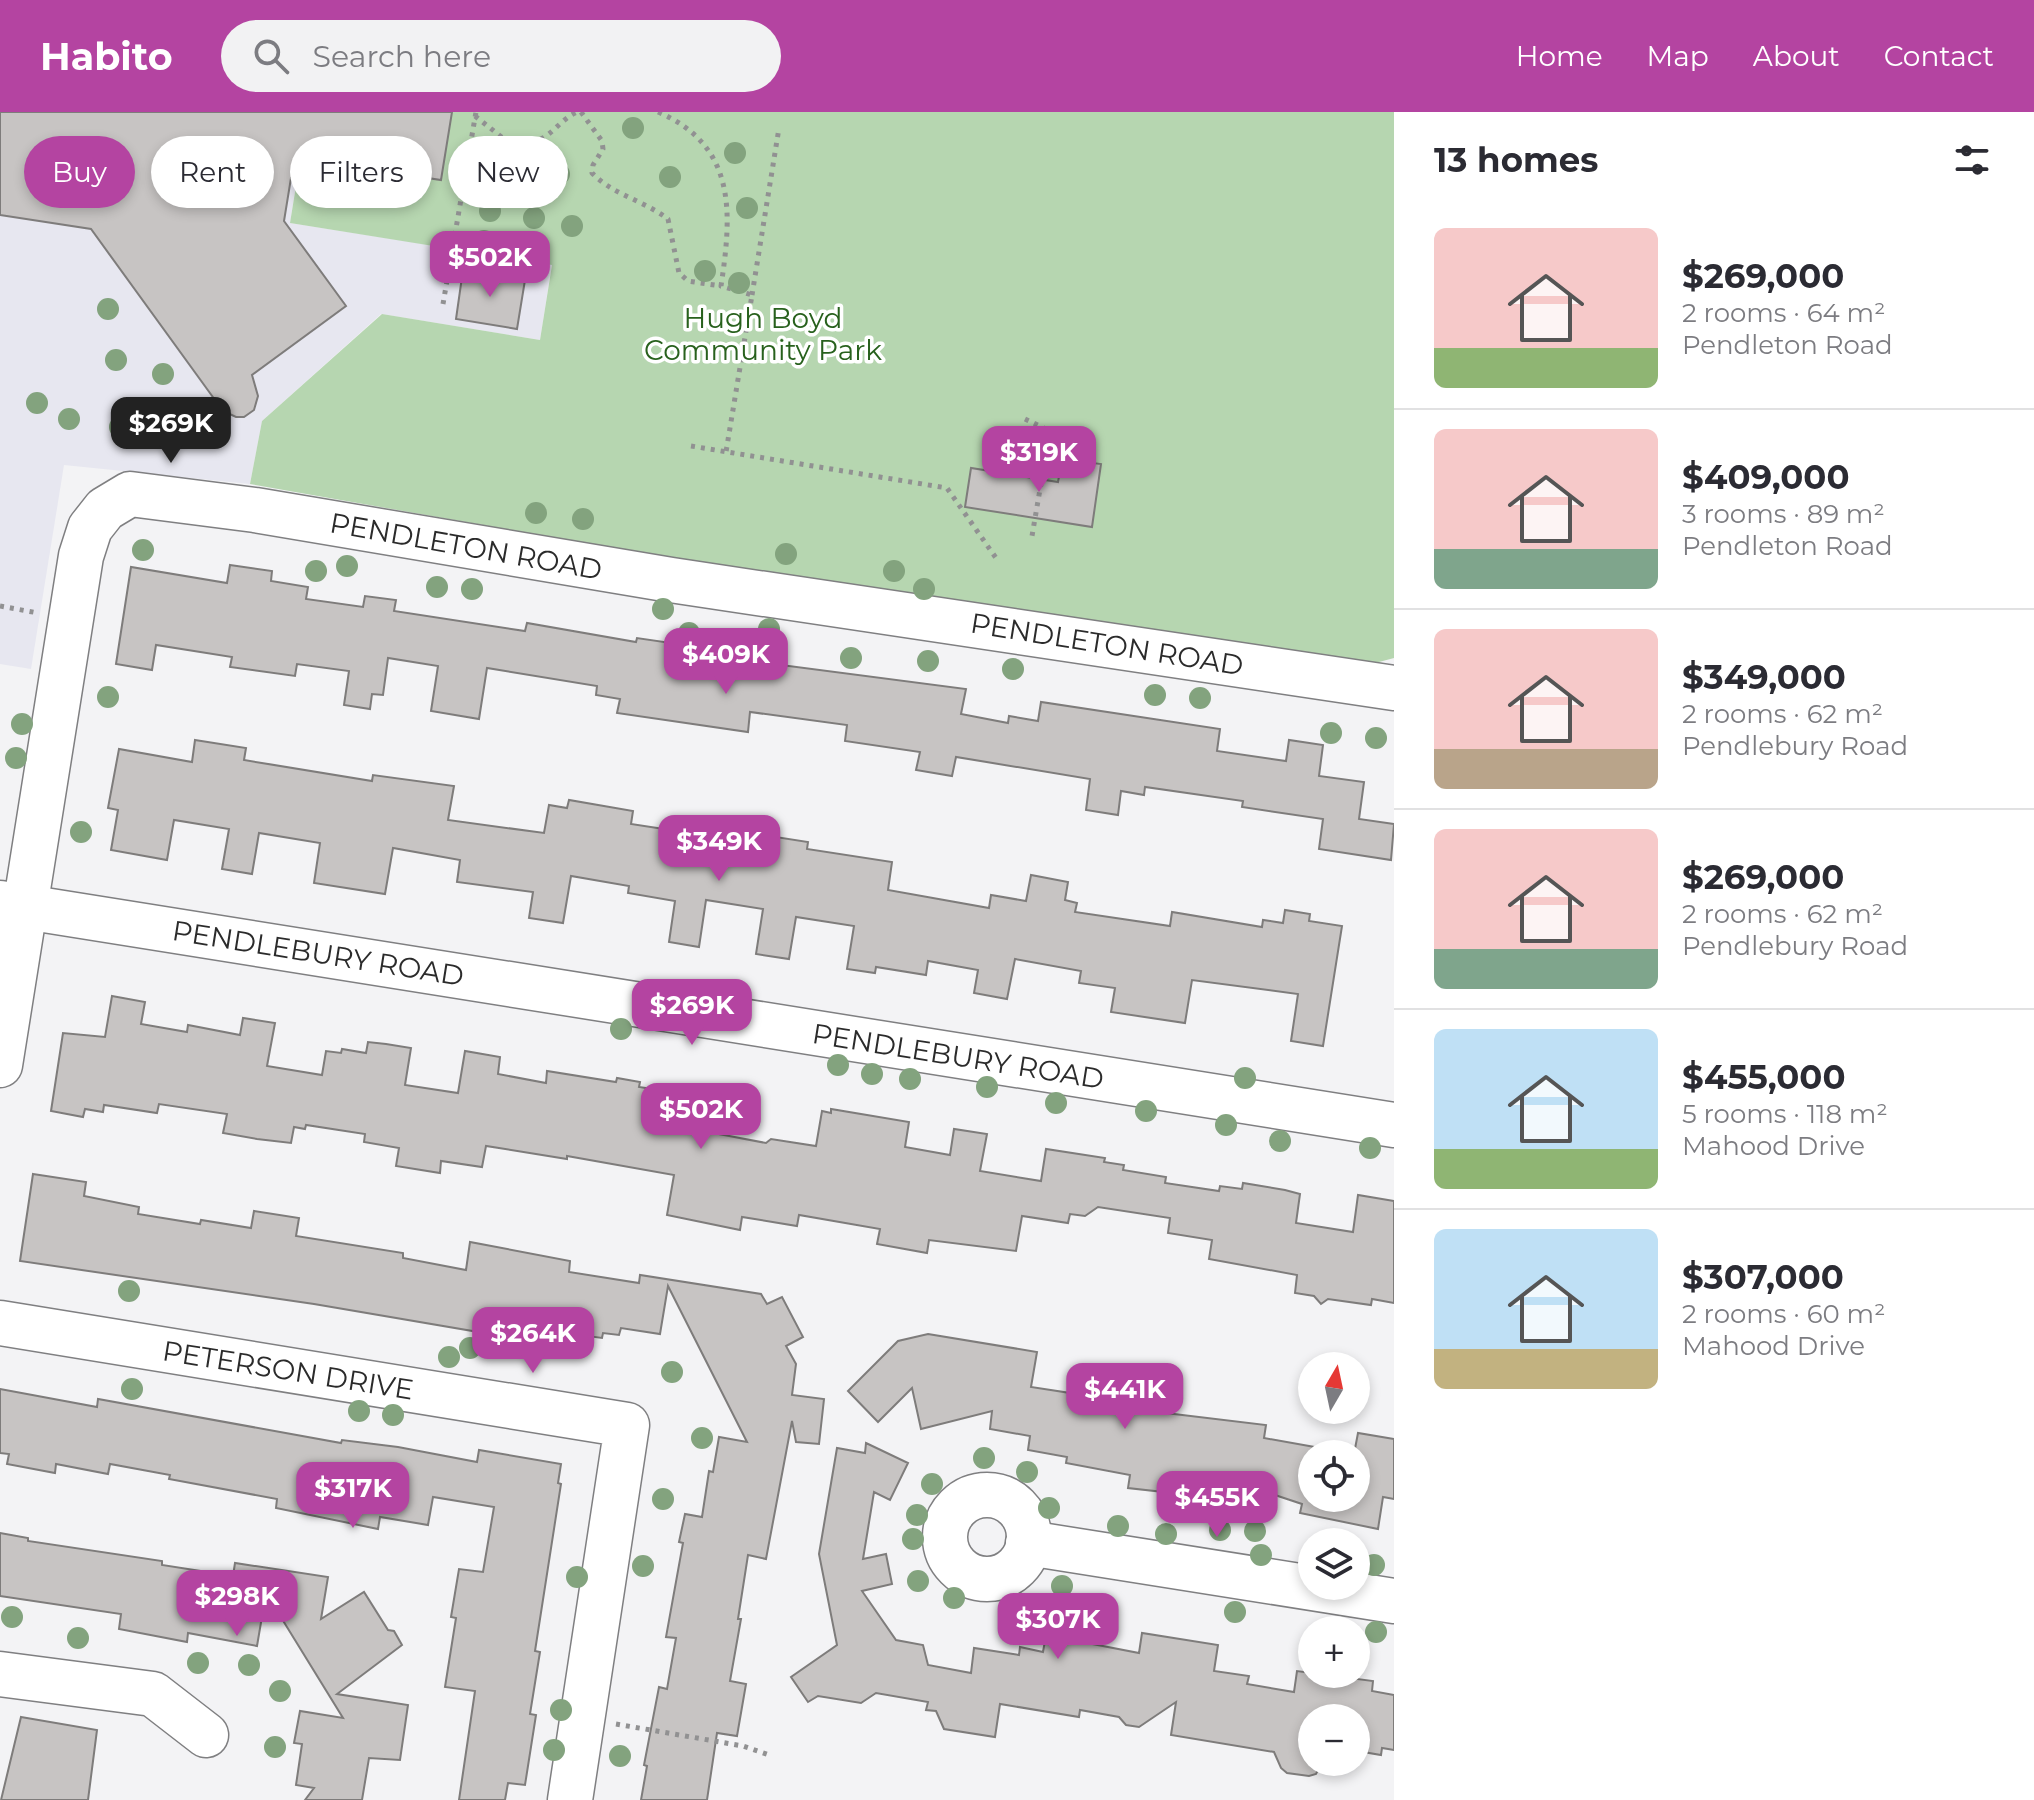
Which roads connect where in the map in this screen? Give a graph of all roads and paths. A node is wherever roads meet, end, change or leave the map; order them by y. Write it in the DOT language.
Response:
graph roads {
  1 [pos="577,112"];
  2 [pos="658,112"];
  3 [pos="476,114"];
  4 [pos="779,128"];
  5 [pos="721,286"];
  6 [pos="752,295"];
  7 [pos="443,304"];
  8 [pos="1025,419"];
  9 [pos="691,446"];
  10 [pos="726,452"];
  11 [pos="1032,536"];
  12 [pos="996,558"];
  13 [pos="0,606"];
  14 [pos="48,615"];
  15 [pos="1394,688"];
  16 [pos="12,904"];
  17 [pos="0,1065"];
  18 [pos="1394,1125"];
  19 [pos="0,1323"];
  20 [pos="1028,1543"];
  21 [pos="1394,1601"];
  22 [pos="0,1674"];
  23 [pos="583,1719"];
  24 [pos="206,1735"];
  25 [pos="772,1756"];
  26 [pos="570,1800"];
  1 -- 3 [label="path"];
  1 -- 5 [label="path"];
  2 -- 5 [label="path"];
  3 -- 7 [label="path"];
  4 -- 6 [label="path"];
  5 -- 6 [label="path"];
  6 -- 10 [label="path"];
  8 -- 11 [label="path"];
  9 -- 10 [label="path"];
  10 -- 12 [label="path"];
  13 -- 14 [label="path"];
  15 -- 16 [label="street, PENDLETON ROAD"];
  16 -- 17 [label="street, PENDLETON ROAD"];
  16 -- 18 [label="street, PENDLEBURY ROAD"];
  19 -- 23 [label="street, PETERSON DRIVE"];
  20 -- 21 [label="street"];
  22 -- 24 [label="street"];
  23 -- 25 [label="path"];
  23 -- 26 [label="street, PETERSON DRIVE"];
}
